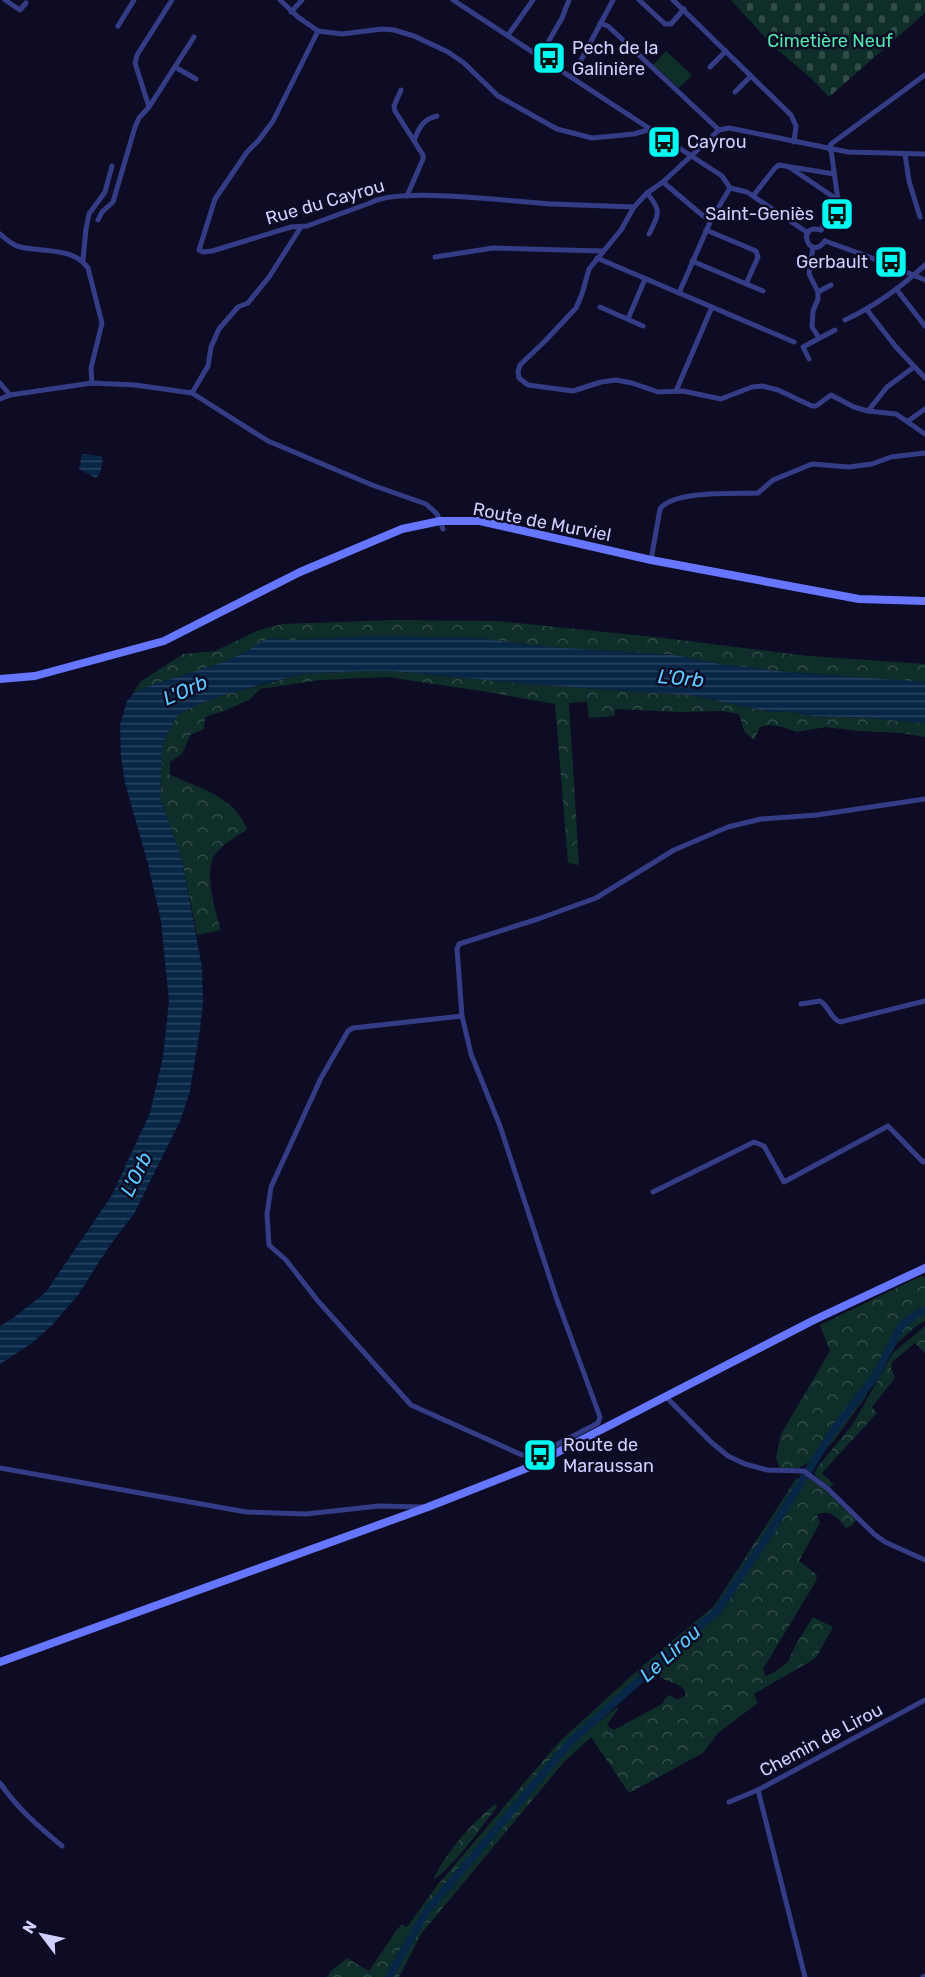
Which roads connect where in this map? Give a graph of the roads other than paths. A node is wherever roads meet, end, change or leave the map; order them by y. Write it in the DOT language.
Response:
graph roads {
  1 [pos="5,0"];
  2 [pos="134,0"];
  3 [pos="172,0"];
  4 [pos="280,0"];
  5 [pos="302,0"];
  6 [pos="453,0"];
  7 [pos="533,0"];
  8 [pos="569,0"];
  9 [pos="613,0"];
  10 [pos="639,0"];
  11 [pos="674,0"];
  12 [pos="26,3"];
  13 [pos="684,9"];
  14 [pos="291,12"];
  15 [pos="600,23"];
  16 [pos="118,26"];
  17 [pos="318,31"];
  18 [pos="508,35"];
  19 [pos="194,37"];
  20 [pos="726,51"];
  21 [pos="540,56"];
  22 [pos="710,67"];
  23 [pos="175,68"];
  24 [pos="925,75"];
  25 [pos="751,76"];
  26 [pos="572,77"];
  27 [pos="196,79"];
  28 [pos="401,90"];
  29 [pos="735,92"];
  30 [pos="148,107"];
  31 [pos="437,116"];
  32 [pos="637,119"];
  33 [pos="651,129"];
  34 [pos="719,130"];
  35 [pos="636,134"];
  36 [pos="414,140"];
  37 [pos="794,142"];
  38 [pos="833,150"];
  39 [pos="905,154"];
  40 [pos="925,155"];
  41 [pos="692,156"];
  42 [pos="112,166"];
  43 [pos="788,166"];
  44 [pos="834,174"];
  45 [pos="663,182"];
  46 [pos="730,188"];
  47 [pos="647,193"];
  48 [pos="407,196"];
  49 [pos="753,196"];
  50 [pos="838,200"];
  51 [pos="634,207"];
  52 [pos="920,217"];
  53 [pos="98,220"];
  54 [pos="711,220"];
  55 [pos="301,226"];
  56 [pos="706,230"];
  57 [pos="821,230"];
  58 [pos="808,232"];
  59 [pos="0,234"];
  60 [pos="649,234"];
  61 [pos="825,241"];
  62 [pos="813,247"];
  63 [pos="602,251"];
  64 [pos="435,257"];
  65 [pos="597,258"];
  66 [pos="83,261"];
  67 [pos="692,261"];
  68 [pos="925,265"];
  69 [pos="914,275"];
  70 [pos="645,279"];
  71 [pos="925,280"];
  72 [pos="746,284"];
  73 [pos="831,285"];
  74 [pos="897,290"];
  75 [pos="763,291"];
  76 [pos="818,292"];
  77 [pos="679,293"];
  78 [pos="712,307"];
  79 [pos="600,308"];
  80 [pos="867,310"];
  81 [pos="627,319"];
  82 [pos="845,320"];
  83 [pos="643,326"];
  84 [pos="925,326"];
  85 [pos="835,330"];
  86 [pos="819,338"];
  87 [pos="794,342"];
  88 [pos="809,359"];
  89 [pos="914,367"];
  90 [pos="925,378"];
  91 [pos="0,383"];
  92 [pos="92,383"];
  93 [pos="676,391"];
  94 [pos="192,393"];
  95 [pos="10,395"];
  96 [pos="0,399"];
  97 [pos="925,409"];
  98 [pos="868,411"];
  99 [pos="908,421"];
  100 [pos="925,434"];
  101 [pos="925,453"];
  102 [pos="441,525"];
  103 [pos="651,560"];
  104 [pos="925,601"];
  105 [pos="0,679"];
  106 [pos="925,799"];
  107 [pos="925,1002"];
  108 [pos="801,1004"];
  109 [pos="462,1016"];
  110 [pos="925,1161"];
  111 [pos="653,1192"];
  112 [pos="925,1268"];
  113 [pos="665,1396"];
  114 [pos="531,1455"];
  115 [pos="536,1464"];
  116 [pos="0,1468"];
  117 [pos="428,1507"];
  118 [pos="925,1560"];
  119 [pos="0,1662"];
  120 [pos="925,1700"];
  121 [pos="0,1783"];
  122 [pos="758,1790"];
  123 [pos="729,1802"];
  124 [pos="62,1846"];
  125 [pos="805,1977"];
  1 -- 12 [label="street"];
  2 -- 16 [label="street"];
  3 -- 30 [label="street"];
  4 -- 14 [label="street"];
  5 -- 14 [label="street"];
  6 -- 18 [label="street"];
  7 -- 18 [label="street"];
  8 -- 21 [label="street"];
  9 -- 15 [label="street"];
  10 -- 13 [label="street"];
  11 -- 13 [label="street"];
  13 -- 20 [label="street"];
  14 -- 17 [label="street"];
  15 -- 26 [label="street"];
  15 -- 34 [label="street"];
  17 -- 35 [label="street"];
  17 -- 55 [label="street, Rue du Cayrou"];
  18 -- 21 [label="street"];
  19 -- 23 [label="street"];
  20 -- 22 [label="street"];
  20 -- 25 [label="street"];
  21 -- 26 [label="street"];
  23 -- 27 [label="street"];
  23 -- 30 [label="street"];
  24 -- 38 [label="street"];
  25 -- 29 [label="street"];
  25 -- 37 [label="street"];
  26 -- 32 [label="street"];
  28 -- 36 [label="street"];
  30 -- 53 [label="street"];
  31 -- 36 [label="street"];
  32 -- 33 [label="street"];
  32 -- 35 [label="street"];
  33 -- 35 [label="street"];
  33 -- 41 [label="street"];
  34 -- 37 [label="street"];
  34 -- 41 [label="street"];
  36 -- 48 [label="street"];
  37 -- 38 [label="street"];
  38 -- 39 [label="street"];
  38 -- 44 [label="street"];
  39 -- 40 [label="street"];
  39 -- 52 [label="street"];
  41 -- 45 [label="street"];
  41 -- 46 [label="street"];
  42 -- 66 [label="street"];
  43 -- 44 [label="street"];
  43 -- 49 [label="street"];
  43 -- 50 [label="street"];
  44 -- 50 [label="street"];
  45 -- 47 [label="street"];
  45 -- 54 [label="street"];
  46 -- 49 [label="street"];
  46 -- 54 [label="street"];
  47 -- 51 [label="street"];
  47 -- 60 [label="street"];
  48 -- 51 [label="street, Rue du Cayrou"];
  48 -- 55 [label="street, Rue du Cayrou"];
  49 -- 58 [label="street"];
  50 -- 57 [label="street"];
  51 -- 63 [label="street"];
  54 -- 56 [label="street"];
  55 -- 94 [label="street"];
  56 -- 67 [label="street"];
  56 -- 72 [label="street"];
  57 -- 58 [label="street"];
  57 -- 61 [label="street"];
  58 -- 62 [label="street"];
  59 -- 66 [label="street"];
  61 -- 62 [label="street"];
  61 -- 69 [label="street"];
  62 -- 76 [label="street"];
  63 -- 64 [label="street"];
  63 -- 65 [label="street"];
  65 -- 70 [label="street"];
  65 -- 93 [label="street"];
  66 -- 92 [label="street"];
  67 -- 72 [label="street"];
  67 -- 77 [label="street"];
  68 -- 69 [label="street"];
  69 -- 71 [label="street"];
  69 -- 74 [label="street"];
  70 -- 77 [label="street"];
  70 -- 81 [label="street"];
  72 -- 75 [label="street"];
  73 -- 76 [label="street"];
  74 -- 80 [label="street"];
  74 -- 84 [label="street"];
  76 -- 86 [label="street"];
  77 -- 78 [label="street"];
  78 -- 87 [label="street"];
  78 -- 93 [label="street"];
  79 -- 81 [label="street"];
  80 -- 82 [label="street"];
  80 -- 89 [label="street"];
  81 -- 83 [label="street"];
  85 -- 86 [label="street"];
  86 -- 88 [label="street"];
  89 -- 90 [label="street"];
  89 -- 98 [label="street"];
  91 -- 95 [label="street"];
  92 -- 94 [label="street"];
  92 -- 95 [label="street"];
  93 -- 98 [label="street"];
  94 -- 102 [label="street"];
  95 -- 96 [label="street"];
  97 -- 99 [label="street"];
  98 -- 99 [label="street"];
  99 -- 100 [label="street"];
  101 -- 103 [label="street"];
  102 -- 103 [label="main road, Route de Murviel"];
  102 -- 105 [label="main road, Route de Murviel"];
  103 -- 104 [label="main road, Route de Murviel"];
  106 -- 109 [label="street"];
  107 -- 108 [label="street"];
  109 -- 114 [label="street"];
  109 -- 114 [label="street"];
  110 -- 111 [label="street"];
  112 -- 113 [label="main road"];
  113 -- 115 [label="main road"];
  113 -- 118 [label="street"];
  114 -- 115 [label="street"];
  115 -- 117 [label="main road"];
  116 -- 117 [label="street"];
  117 -- 119 [label="main road"];
  120 -- 122 [label="street, Chemin de Lirou"];
  121 -- 124 [label="street"];
  122 -- 123 [label="street, Chemin de Lirou"];
  122 -- 125 [label="street"];
}
